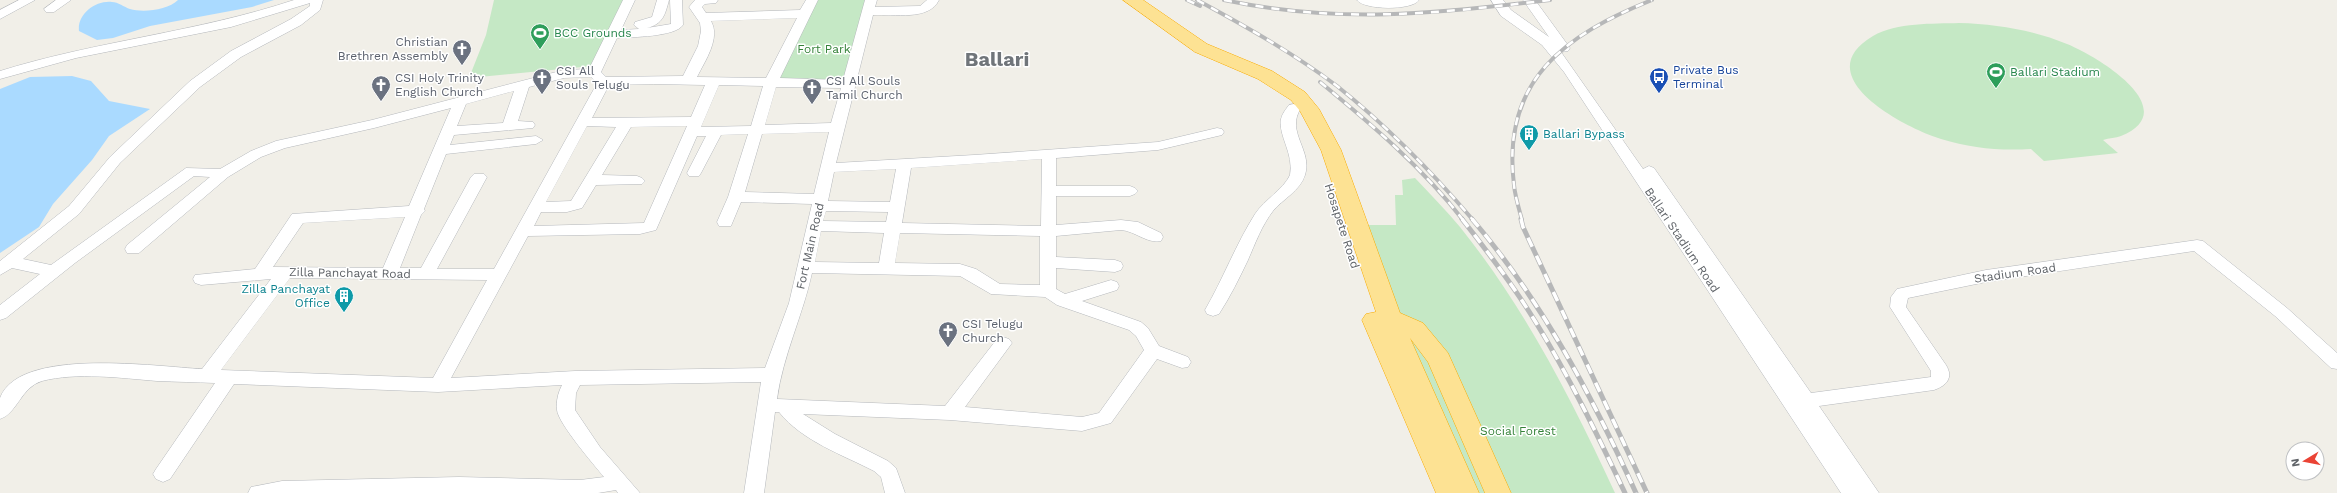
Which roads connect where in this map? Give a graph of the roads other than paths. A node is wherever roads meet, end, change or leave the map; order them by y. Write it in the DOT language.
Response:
graph roads {
  1 [pos="30,0"];
  2 [pos="65,0"];
  3 [pos="306,0"];
  4 [pos="317,0"];
  5 [pos="629,0"];
  6 [pos="663,0"];
  7 [pos="676,0"];
  8 [pos="712,0"];
  9 [pos="812,0"];
  10 [pos="933,0"];
  11 [pos="1363,0"];
  12 [pos="1413,0"];
  13 [pos="1497,0"];
  14 [pos="1529,0"];
  15 [pos="1134,3"];
  16 [pos="869,6"];
  17 [pos="50,9"];
  18 [pos="806,14"];
  19 [pos="0,15"];
  20 [pos="701,17"];
  21 [pos="1160,26"];
  22 [pos="615,31"];
  23 [pos="0,75"];
  24 [pos="598,77"];
  25 [pos="688,81"];
  26 [pos="714,81"];
  27 [pos="771,82"];
  28 [pos="523,84"];
  29 [pos="849,84"];
  30 [pos="1592,96"];
  31 [pos="460,102"];
  32 [pos="1294,108"];
  33 [pos="582,122"];
  34 [pos="528,125"];
  35 [pos="696,126"];
  36 [pos="509,127"];
  37 [pos="837,127"];
  38 [pos="623,128"];
  39 [pos="755,130"];
  40 [pos="449,131"];
  41 [pos="716,131"];
  42 [pos="1217,132"];
  43 [pos="669,133"];
  44 [pos="536,140"];
  45 [pos="441,150"];
  46 [pos="1049,153"];
  47 [pos="904,164"];
  48 [pos="827,168"];
  49 [pos="694,173"];
  50 [pos="223,174"];
  51 [pos="479,177"];
  52 [pos="593,180"];
  53 [pos="637,181"];
  54 [pos="1050,191"];
  55 [pos="1130,191"];
  56 [pos="736,197"];
  57 [pos="820,203"];
  58 [pos="536,207"];
  59 [pos="896,207"];
  60 [pos="417,211"];
  61 [pos="725,222"];
  62 [pos="814,226"];
  63 [pos="893,228"];
  64 [pos="522,231"];
  65 [pos="1049,231"];
  66 [pos="1155,237"];
  67 [pos="133,249"];
  68 [pos="1048,262"];
  69 [pos="5,266"];
  70 [pos="1115,266"];
  71 [pos="805,267"];
  72 [pos="886,267"];
  73 [pos="55,271"];
  74 [pos="285,272"];
  75 [pos="261,273"];
  76 [pos="389,274"];
  77 [pos="425,275"];
  78 [pos="498,275"];
  79 [pos="201,279"];
  80 [pos="1111,286"];
  81 [pos="1048,291"];
  82 [pos="1063,301"];
  83 [pos="1213,310"];
  84 [pos="0,314"];
  85 [pos="1382,320"];
  86 [pos="1003,343"];
  87 [pos="1153,351"];
  88 [pos="1182,362"];
  89 [pos="2337,363"];
  90 [pos="207,376"];
  91 [pos="772,376"];
  92 [pos="229,377"];
  93 [pos="575,378"];
  94 [pos="438,385"];
  95 [pos="1799,402"];
  96 [pos="766,405"];
  97 [pos="784,406"];
  98 [pos="0,412"];
  99 [pos="950,413"];
  100 [pos="163,474"];
  101 [pos="624,488"];
  102 [pos="425,490"];
  103 [pos="582,490"];
  104 [pos="258,493"];
  105 [pos="754,493"];
  106 [pos="895,493"];
  107 [pos="1449,493"];
  108 [pos="1466,493"];
  109 [pos="1498,493"];
  110 [pos="1852,493"];
  111 [pos="1869,493"];
  1 -- 19 [label="street"];
  2 -- 17 [label="street"];
  3 -- 23 [label="street"];
  4 -- 69 [label="street"];
  5 -- 22 [label="street"];
  6 -- 22 [label="street"];
  7 -- 22 [label="street"];
  8 -- 20 [label="street"];
  9 -- 18 [label="street"];
  10 -- 16 [label="street"];
  11 -- 12 [label="street"];
  13 -- 30 [label="street, Ballari Stadium Road"];
  14 -- 30 [label="street, Ballari Stadium Road"];
  15 -- 21 [label="highway"];
  16 -- 29 [label="street, Fort Main Road"];
  18 -- 20 [label="street"];
  18 -- 27 [label="street"];
  20 -- 25 [label="street"];
  21 -- 32 [label="highway, Hosapete Road"];
  21 -- 85 [label="highway, Hosapete Road"];
  22 -- 24 [label="street"];
  24 -- 25 [label="street"];
  24 -- 28 [label="street"];
  24 -- 33 [label="street"];
  25 -- 26 [label="street"];
  26 -- 27 [label="street"];
  26 -- 35 [label="street"];
  27 -- 29 [label="street"];
  27 -- 39 [label="street"];
  28 -- 31 [label="street"];
  28 -- 36 [label="street"];
  29 -- 37 [label="street, Fort Main Road"];
  30 -- 95 [label="street, Ballari Stadium Road"];
  31 -- 40 [label="street"];
  31 -- 50 [label="street"];
  32 -- 83 [label="street"];
  32 -- 85 [label="highway, Hosapete Road"];
  33 -- 38 [label="street"];
  33 -- 58 [label="street"];
  34 -- 36 [label="street"];
  35 -- 38 [label="street"];
  35 -- 41 [label="street"];
  35 -- 64 [label="street"];
  36 -- 40 [label="street"];
  37 -- 39 [label="street"];
  37 -- 48 [label="street, Fort Main Road"];
  38 -- 43 [label="street"];
  38 -- 52 [label="street"];
  39 -- 41 [label="street"];
  39 -- 56 [label="street"];
  40 -- 45 [label="street"];
  41 -- 49 [label="street"];
  42 -- 46 [label="street"];
  44 -- 45 [label="street"];
  45 -- 60 [label="street"];
  46 -- 47 [label="street"];
  46 -- 54 [label="street"];
  47 -- 48 [label="street"];
  47 -- 59 [label="street"];
  48 -- 57 [label="street, Fort Main Road"];
  50 -- 67 [label="street"];
  50 -- 73 [label="street"];
  51 -- 77 [label="street"];
  52 -- 53 [label="street"];
  52 -- 58 [label="street"];
  54 -- 55 [label="street"];
  54 -- 65 [label="street"];
  56 -- 57 [label="street"];
  56 -- 61 [label="street"];
  57 -- 59 [label="street"];
  57 -- 62 [label="street, Fort Main Road"];
  58 -- 64 [label="street"];
  59 -- 63 [label="street"];
  60 -- 75 [label="street"];
  60 -- 76 [label="street"];
  62 -- 63 [label="street"];
  62 -- 71 [label="street, Fort Main Road"];
  63 -- 65 [label="street"];
  63 -- 72 [label="street"];
  64 -- 78 [label="street"];
  65 -- 66 [label="street"];
  65 -- 68 [label="street"];
  68 -- 70 [label="street"];
  68 -- 81 [label="street"];
  69 -- 73 [label="street"];
  71 -- 72 [label="street"];
  71 -- 91 [label="street, Fort Main Road"];
  72 -- 81 [label="street"];
  73 -- 84 [label="street"];
  74 -- 75 [label="street, Zilla Panchayat Road"];
  74 -- 76 [label="street, Zilla Panchayat Road"];
  74 -- 90 [label="street"];
  75 -- 79 [label="street, Zilla Panchayat Road"];
  76 -- 77 [label="street, Zilla Panchayat Road"];
  77 -- 78 [label="street, Zilla Panchayat Road"];
  78 -- 94 [label="street"];
  80 -- 82 [label="street"];
  81 -- 82 [label="street"];
  82 -- 87 [label="street"];
  85 -- 107 [label="highway, Hosapete Road"];
  85 -- 108 [label="highway, Hosapete Road"];
  85 -- 109 [label="highway"];
  86 -- 99 [label="street"];
  87 -- 88 [label="street"];
  87 -- 99 [label="street"];
  89 -- 95 [label="street, Stadium Road"];
  90 -- 92 [label="street"];
  90 -- 98 [label="street"];
  91 -- 93 [label="street"];
  91 -- 96 [label="street, Fort Main Road"];
  92 -- 94 [label="street"];
  92 -- 100 [label="street"];
  93 -- 94 [label="street"];
  93 -- 101 [label="street"];
  95 -- 110 [label="street, Ballari Stadium Road"];
  95 -- 111 [label="street, Ballari Stadium Road"];
  96 -- 97 [label="street"];
  96 -- 105 [label="street, Fort Main Road"];
  97 -- 99 [label="street"];
  97 -- 106 [label="street"];
  101 -- 103 [label="street"];
  102 -- 103 [label="street"];
  102 -- 104 [label="street"];
}
